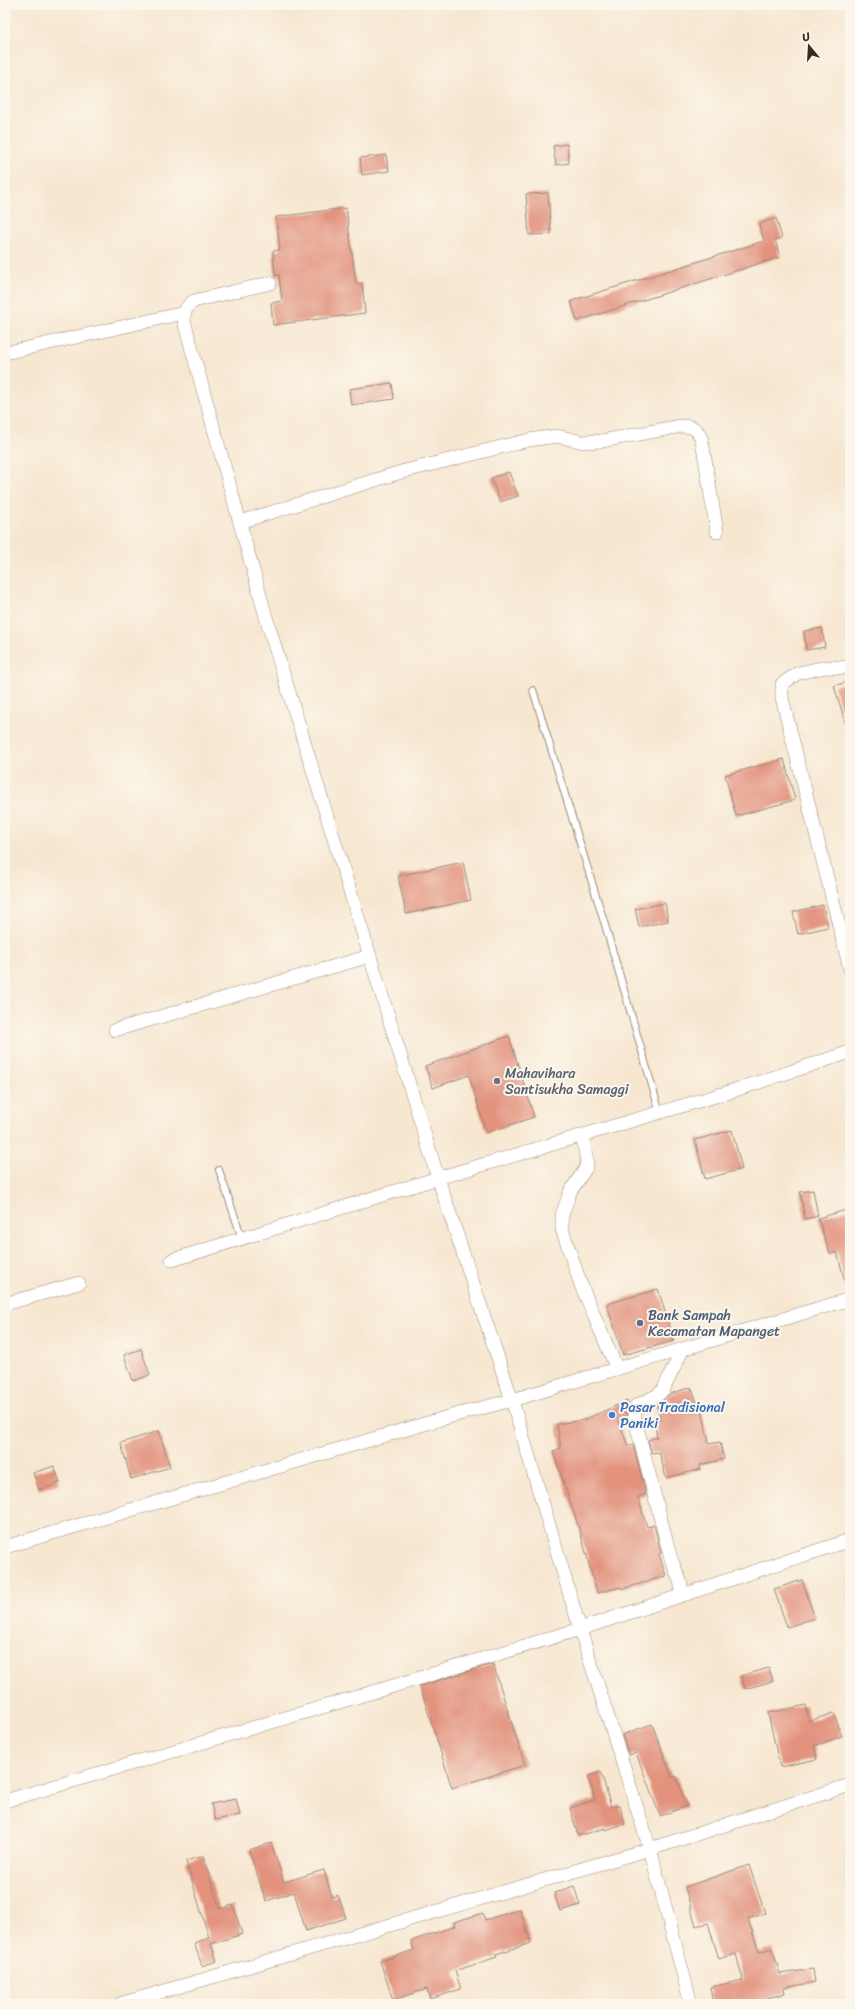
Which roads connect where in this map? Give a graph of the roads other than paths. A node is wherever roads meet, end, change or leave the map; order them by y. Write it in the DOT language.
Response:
graph roads {
  1 [pos="270,283"];
  2 [pos="184,313"];
  3 [pos="5,353"];
  4 [pos="240,522"];
  5 [pos="717,532"];
  6 [pos="850,668"];
  7 [pos="533,690"];
  8 [pos="370,956"];
  9 [pos="850,969"];
  10 [pos="115,1030"];
  11 [pos="850,1052"];
  12 [pos="660,1113"];
  13 [pos="582,1136"];
  14 [pos="219,1170"];
  15 [pos="438,1178"];
  16 [pos="242,1238"];
  17 [pos="172,1260"];
  18 [pos="79,1283"];
  19 [pos="850,1299"];
  20 [pos="5,1304"];
  21 [pos="682,1349"];
  22 [pos="617,1369"];
  23 [pos="512,1400"];
  24 [pos="850,1540"];
  25 [pos="5,1547"];
  26 [pos="683,1595"];
  27 [pos="580,1629"];
  28 [pos="850,1785"];
  29 [pos="5,1801"];
  30 [pos="650,1849"];
  31 [pos="120,2004"];
  32 [pos="691,2004"];
  1 -- 2 [label="street"];
  2 -- 3 [label="street"];
  2 -- 4 [label="street"];
  4 -- 5 [label="street"];
  4 -- 8 [label="street"];
  6 -- 9 [label="street"];
  7 -- 12 [label="lane"];
  8 -- 10 [label="street"];
  8 -- 15 [label="street"];
  11 -- 12 [label="street"];
  12 -- 13 [label="street"];
  13 -- 15 [label="street"];
  13 -- 22 [label="street"];
  14 -- 16 [label="lane"];
  15 -- 16 [label="street"];
  15 -- 23 [label="street"];
  16 -- 17 [label="street"];
  18 -- 20 [label="street"];
  19 -- 21 [label="street"];
  21 -- 22 [label="street"];
  21 -- 26 [label="street"];
  22 -- 23 [label="street"];
  23 -- 25 [label="street"];
  23 -- 27 [label="street"];
  24 -- 26 [label="street"];
  26 -- 27 [label="street"];
  27 -- 29 [label="street"];
  27 -- 30 [label="street"];
  28 -- 30 [label="street"];
  30 -- 31 [label="street"];
  30 -- 32 [label="street"];
}
